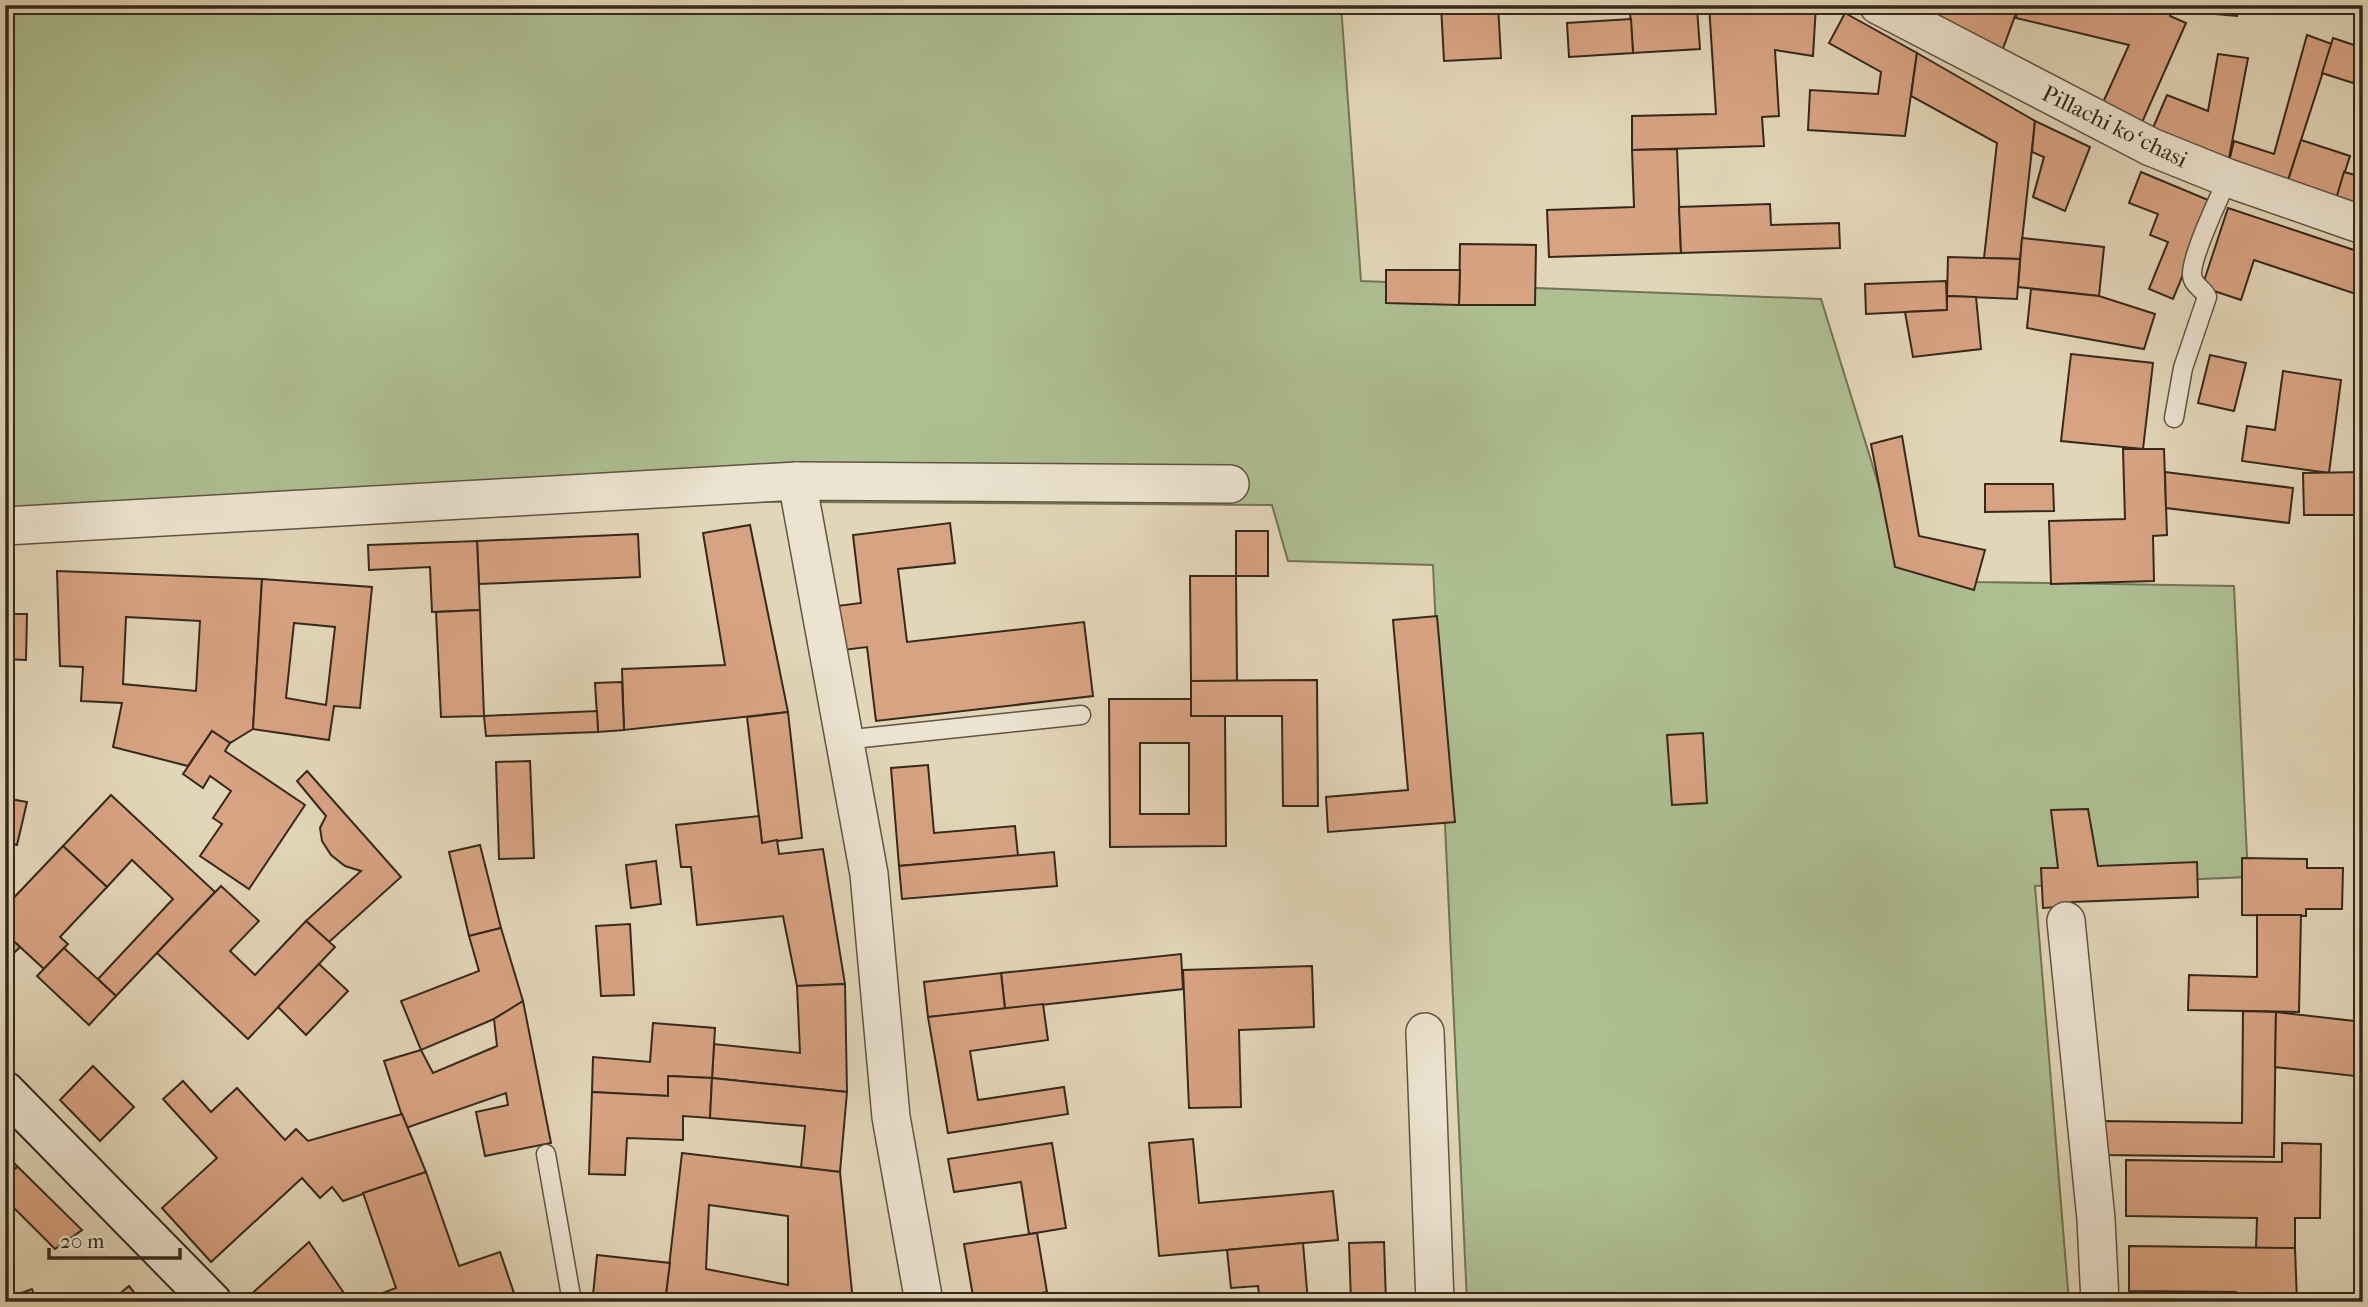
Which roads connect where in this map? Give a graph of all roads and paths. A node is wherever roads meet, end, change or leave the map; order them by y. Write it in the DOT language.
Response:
graph roads {
  1 [pos="1878,5"];
  2 [pos="2228,178"];
  3 [pos="2363,225"];
  4 [pos="2174,418"];
  5 [pos="797,481"];
  6 [pos="1230,484"];
  7 [pos="5,526"];
  8 [pos="1081,715"];
  9 [pos="843,740"];
  10 [pos="2066,921"];
  11 [pos="1424,1032"];
  12 [pos="5,1091"];
  13 [pos="546,1154"];
  14 [pos="212,1302"];
  15 [pos="572,1302"];
  16 [pos="925,1302"];
  17 [pos="1435,1302"];
  18 [pos="2100,1302"];
  1 -- 2 [label="street, Pillachi koʻchasi"];
  2 -- 3 [label="street, Pillachi koʻchasi"];
  2 -- 4 [label="lane"];
  5 -- 6 [label="street"];
  5 -- 7 [label="street"];
  5 -- 9 [label="street"];
  8 -- 9 [label="lane"];
  9 -- 16 [label="street"];
  10 -- 18 [label="street"];
  11 -- 17 [label="street"];
  12 -- 14 [label="main road"];
  13 -- 15 [label="lane"];
}
